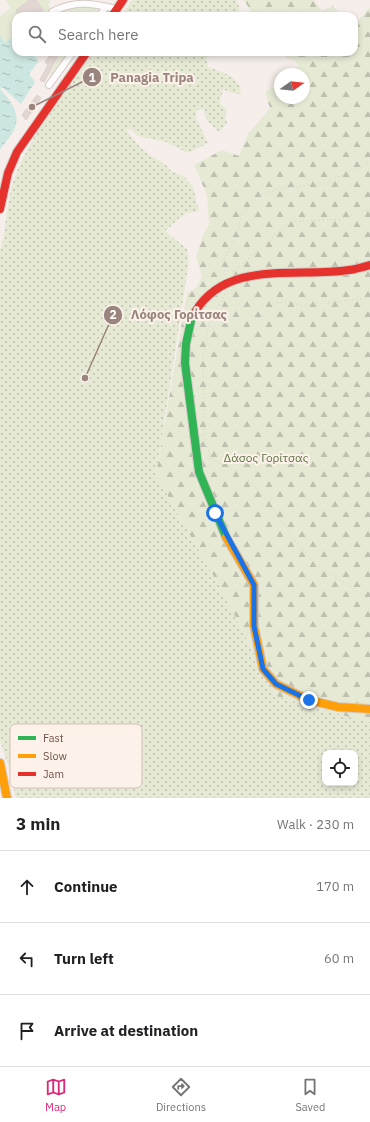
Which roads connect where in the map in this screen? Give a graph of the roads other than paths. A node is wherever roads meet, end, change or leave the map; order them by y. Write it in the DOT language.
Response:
graph roads {
  1 [pos="122,0"];
  2 [pos="106,6"];
  3 [pos="52,12"];
  4 [pos="102,12"];
  5 [pos="114,12"];
  6 [pos="116,12"];
  7 [pos="70,56"];
  8 [pos="84,56"];
  9 [pos="49,85"];
  10 [pos="0,209"];
  11 [pos="370,265"];
  12 [pos="370,709"];
  13 [pos="0,764"];
  14 [pos="7,798"];
  1 -- 6 [label="street"];
  2 -- 3 [label="street"];
  2 -- 4 [label="street"];
  2 -- 5 [label="street"];
  7 -- 9 [label="street"];
  8 -- 10 [label="street"];
  11 -- 12 [label="street"];
  13 -- 14 [label="street"];
}
